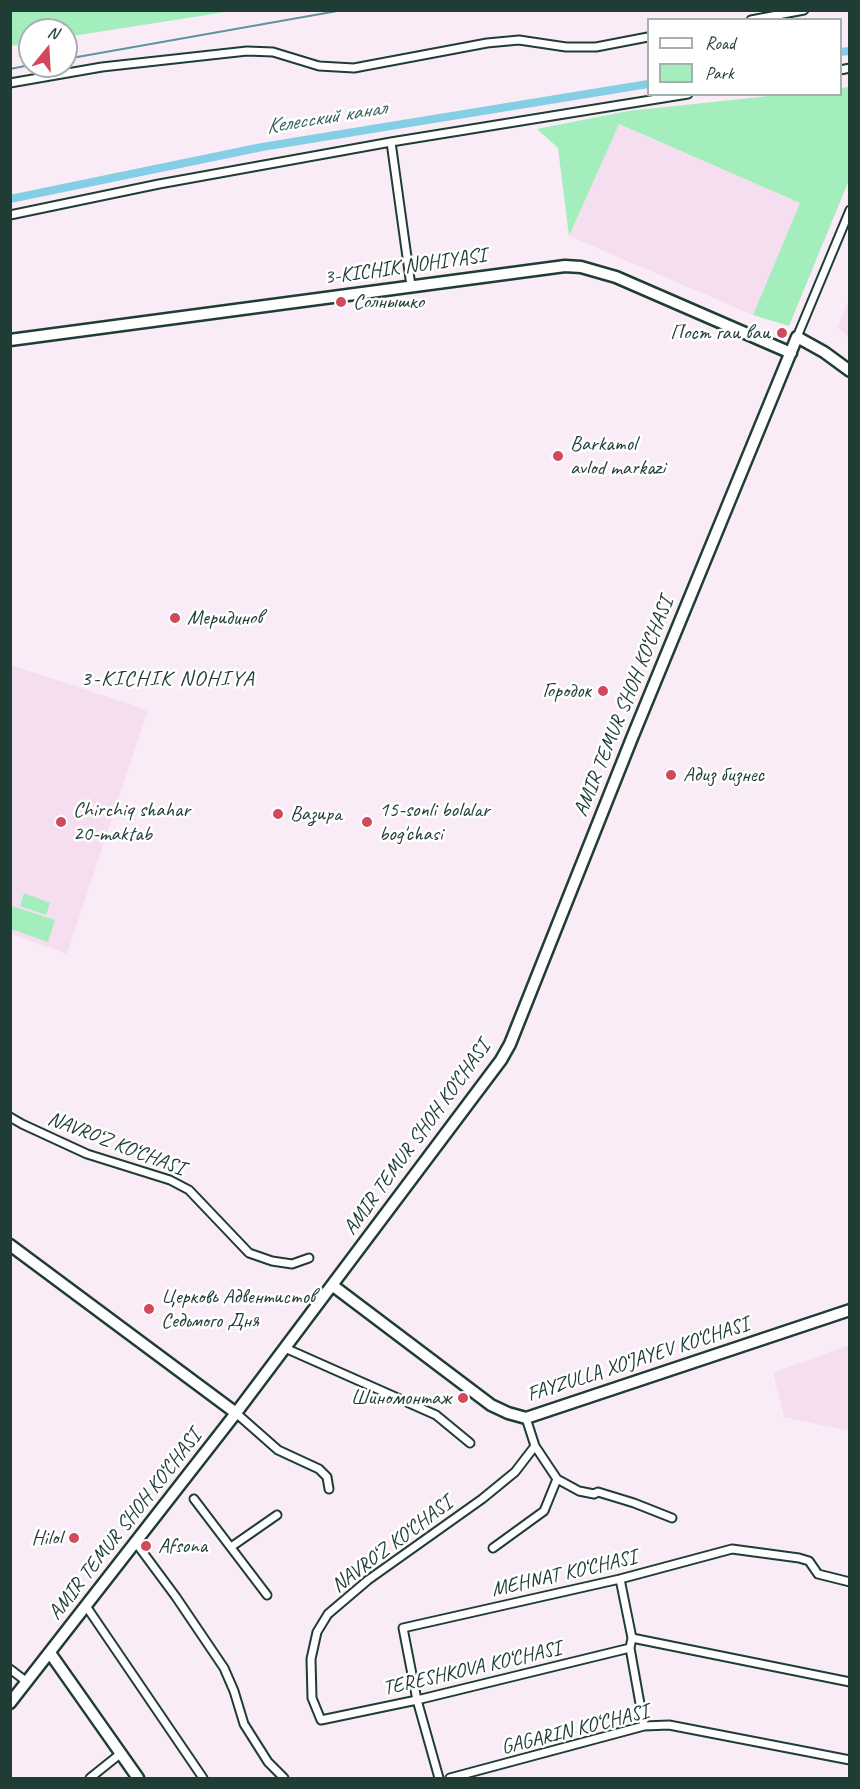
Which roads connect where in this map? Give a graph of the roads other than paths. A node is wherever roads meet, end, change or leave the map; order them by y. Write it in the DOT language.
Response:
graph roads {
  1 [pos="804,10"];
  2 [pos="762,18"];
  3 [pos="647,37"];
  4 [pos="10,82"];
  5 [pos="676,96"];
  6 [pos="391,142"];
  7 [pos="849,210"];
  8 [pos="10,215"];
  9 [pos="411,285"];
  10 [pos="797,337"];
  11 [pos="10,340"];
  12 [pos="791,353"];
  13 [pos="849,371"];
  14 [pos="10,1117"];
  15 [pos="10,1245"];
  16 [pos="309,1258"];
  17 [pos="332,1286"];
  18 [pos="849,1310"];
  19 [pos="285,1348"];
  20 [pos="236,1413"];
  21 [pos="526,1418"];
  22 [pos="470,1443"];
  23 [pos="535,1446"];
  24 [pos="557,1479"];
  25 [pos="329,1489"];
  26 [pos="194,1499"];
  27 [pos="277,1515"];
  28 [pos="672,1518"];
  29 [pos="136,1543"];
  30 [pos="231,1547"];
  31 [pos="493,1548"];
  32 [pos="620,1579"];
  33 [pos="849,1582"];
  34 [pos="267,1595"];
  35 [pos="87,1606"];
  36 [pos="632,1638"];
  37 [pos="630,1648"];
  38 [pos="50,1653"];
  39 [pos="10,1669"];
  40 [pos="27,1682"];
  41 [pos="849,1682"];
  42 [pos="417,1700"];
  43 [pos="10,1703"];
  44 [pos="321,1720"];
  45 [pos="644,1726"];
  46 [pos="120,1754"];
  47 [pos="849,1760"];
  48 [pos="90,1779"];
  49 [pos="138,1779"];
  50 [pos="203,1779"];
  51 [pos="284,1779"];
  52 [pos="439,1779"];
  53 [pos="450,1779"];
  1 -- 2 [label="street"];
  3 -- 4 [label="street"];
  5 -- 6 [label="street"];
  6 -- 8 [label="street"];
  6 -- 9 [label="street"];
  7 -- 10 [label="street"];
  9 -- 11 [label="main road, 3-KICHIK NOHIYASI"];
  9 -- 12 [label="main road, 3-KICHIK NOHIYASI"];
  10 -- 12 [label="main road, AMIR TEMUR SHOH KO‘CHASI"];
  10 -- 13 [label="main road"];
  12 -- 17 [label="main road, AMIR TEMUR SHOH KO‘CHASI"];
  14 -- 16 [label="street, NAVRO‘Z KO‘CHASI"];
  15 -- 20 [label="main road"];
  17 -- 19 [label="main road, AMIR TEMUR SHOH KO‘CHASI"];
  17 -- 21 [label="main road, FAYZULLA XO‘JAYEV KO‘CHASI"];
  18 -- 21 [label="main road, FAYZULLA XO‘JAYEV KO‘CHASI"];
  19 -- 20 [label="main road, AMIR TEMUR SHOH KO‘CHASI"];
  19 -- 22 [label="street"];
  20 -- 25 [label="street"];
  20 -- 29 [label="main road, AMIR TEMUR SHOH KO‘CHASI"];
  21 -- 23 [label="street"];
  23 -- 24 [label="street"];
  23 -- 44 [label="street, NAVRO‘Z KO‘CHASI"];
  24 -- 28 [label="street"];
  24 -- 31 [label="street"];
  26 -- 30 [label="street"];
  27 -- 30 [label="street"];
  29 -- 35 [label="main road, AMIR TEMUR SHOH KO‘CHASI"];
  29 -- 51 [label="street"];
  30 -- 34 [label="street"];
  32 -- 33 [label="street, MEHNAT KO‘CHASI"];
  32 -- 36 [label="street"];
  32 -- 42 [label="street, MEHNAT KO‘CHASI"];
  35 -- 38 [label="main road, AMIR TEMUR SHOH KO‘CHASI"];
  35 -- 50 [label="street"];
  36 -- 37 [label="street"];
  36 -- 41 [label="street"];
  37 -- 42 [label="street, TERESHKOVA KO‘CHASI"];
  37 -- 45 [label="street"];
  38 -- 40 [label="main road, AMIR TEMUR SHOH KO‘CHASI"];
  38 -- 46 [label="main road"];
  39 -- 40 [label="street"];
  40 -- 43 [label="main road, AMIR TEMUR SHOH KO‘CHASI"];
  42 -- 44 [label="street, TERESHKOVA KO‘CHASI"];
  42 -- 52 [label="street"];
  45 -- 47 [label="street, GAGARIN KO‘CHASI"];
  45 -- 53 [label="street, GAGARIN KO‘CHASI"];
  46 -- 48 [label="street"];
  46 -- 49 [label="main road"];
}
